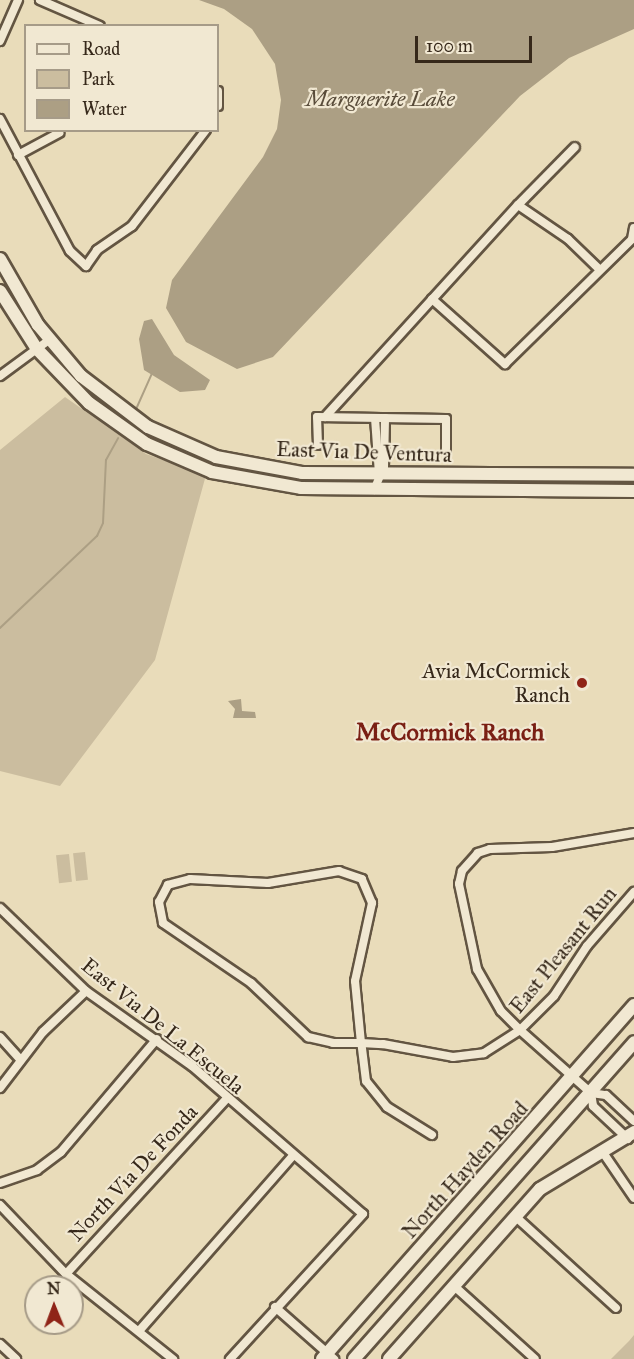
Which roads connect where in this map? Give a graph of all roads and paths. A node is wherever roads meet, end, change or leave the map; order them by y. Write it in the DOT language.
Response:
graph roads {
  1 [pos="18,0"];
  2 [pos="40,0"];
  3 [pos="94,24"];
  4 [pos="0,41"];
  5 [pos="0,119"];
  6 [pos="204,132"];
  7 [pos="59,133"];
  8 [pos="575,147"];
  9 [pos="18,155"];
  10 [pos="518,205"];
  11 [pos="634,228"];
  12 [pos="0,259"];
  13 [pos="599,269"];
  14 [pos="0,291"];
  15 [pos="432,299"];
  16 [pos="49,340"];
  17 [pos="37,349"];
  18 [pos="0,376"];
  19 [pos="325,417"];
  20 [pos="375,417"];
  21 [pos="385,418"];
  22 [pos="318,445"];
  23 [pos="446,449"];
  24 [pos="379,474"];
  25 [pos="634,476"];
  26 [pos="374,490"];
  27 [pos="634,491"];
  28 [pos="634,832"];
  29 [pos="634,892"];
  30 [pos="0,908"];
  31 [pos="86,991"];
  32 [pos="634,1005"];
  33 [pos="520,1030"];
  34 [pos="0,1037"];
  35 [pos="157,1039"];
  36 [pos="634,1042"];
  37 [pos="361,1043"];
  38 [pos="21,1060"];
  39 [pos="574,1079"];
  40 [pos="0,1088"];
  41 [pos="591,1093"];
  42 [pos="227,1098"];
  43 [pos="634,1121"];
  44 [pos="432,1135"];
  45 [pos="631,1136"];
  46 [pos="603,1154"];
  47 [pos="293,1156"];
  48 [pos="0,1183"];
  49 [pos="634,1198"];
  50 [pos="0,1204"];
  51 [pos="516,1217"];
  52 [pos="66,1274"];
  53 [pos="453,1285"];
  54 [pos="275,1307"];
  55 [pos="616,1308"];
  56 [pos="139,1331"];
  57 [pos="0,1344"];
  58 [pos="328,1357"];
  59 [pos="392,1358"];
  60 [pos="16,1359"];
  61 [pos="173,1359"];
  62 [pos="230,1359"];
  63 [pos="354,1359"];
  64 [pos="535,1359"];
  1 -- 4 [label="street"];
  2 -- 3 [label="street"];
  5 -- 9 [label="street"];
  6 -- 9 [label="street"];
  7 -- 9 [label="street"];
  8 -- 10 [label="street"];
  10 -- 13 [label="street"];
  10 -- 15 [label="street"];
  11 -- 13 [label="street"];
  12 -- 16 [label="main road, East Via De Ventura"];
  13 -- 15 [label="street"];
  14 -- 17 [label="main road, East Via De Ventura"];
  15 -- 19 [label="street"];
  16 -- 17 [label="street"];
  16 -- 24 [label="main road, East Via De Ventura"];
  17 -- 18 [label="street"];
  17 -- 26 [label="main road, East Via De Ventura"];
  19 -- 20 [label="street"];
  19 -- 22 [label="street"];
  20 -- 21 [label="street"];
  20 -- 24 [label="street"];
  21 -- 23 [label="street"];
  21 -- 24 [label="street"];
  24 -- 25 [label="main road, East Via De Ventura"];
  24 -- 26 [label="street"];
  26 -- 27 [label="main road, East Via De Ventura"];
  28 -- 33 [label="street, East Pleasant Run"];
  29 -- 33 [label="street, East Pleasant Run"];
  30 -- 31 [label="street, East Via De La Escuela"];
  31 -- 35 [label="street, East Via De La Escuela"];
  31 -- 38 [label="street"];
  32 -- 39 [label="main road, North Hayden Road"];
  33 -- 37 [label="street, East Pleasant Run"];
  33 -- 39 [label="street, East Pleasant Run"];
  34 -- 38 [label="street"];
  35 -- 42 [label="street, East Via De La Escuela"];
  35 -- 48 [label="street"];
  36 -- 41 [label="main road, North Hayden Road"];
  37 -- 37 [label="street, East Pleasant Run"];
  37 -- 44 [label="street, East Pleasant Run"];
  38 -- 40 [label="street"];
  39 -- 41 [label="street, East Pleasant Run"];
  39 -- 58 [label="main road, North Hayden Road"];
  41 -- 43 [label="street, East Pleasant Run"];
  41 -- 45 [label="street, East Pleasant Run"];
  41 -- 63 [label="main road, North Hayden Road"];
  42 -- 47 [label="street, East Via De La Escuela"];
  42 -- 52 [label="street, North Via De Fonda"];
  45 -- 46 [label="main road"];
  46 -- 49 [label="street"];
  46 -- 51 [label="main road"];
  47 -- 54 [label="street, East Via De La Escuela"];
  47 -- 56 [label="street"];
  50 -- 52 [label="street"];
  51 -- 53 [label="main road"];
  51 -- 55 [label="street"];
  52 -- 56 [label="street"];
  53 -- 59 [label="main road"];
  53 -- 64 [label="street"];
  54 -- 58 [label="street"];
  54 -- 62 [label="street"];
  56 -- 61 [label="street"];
  57 -- 60 [label="street"];
}
